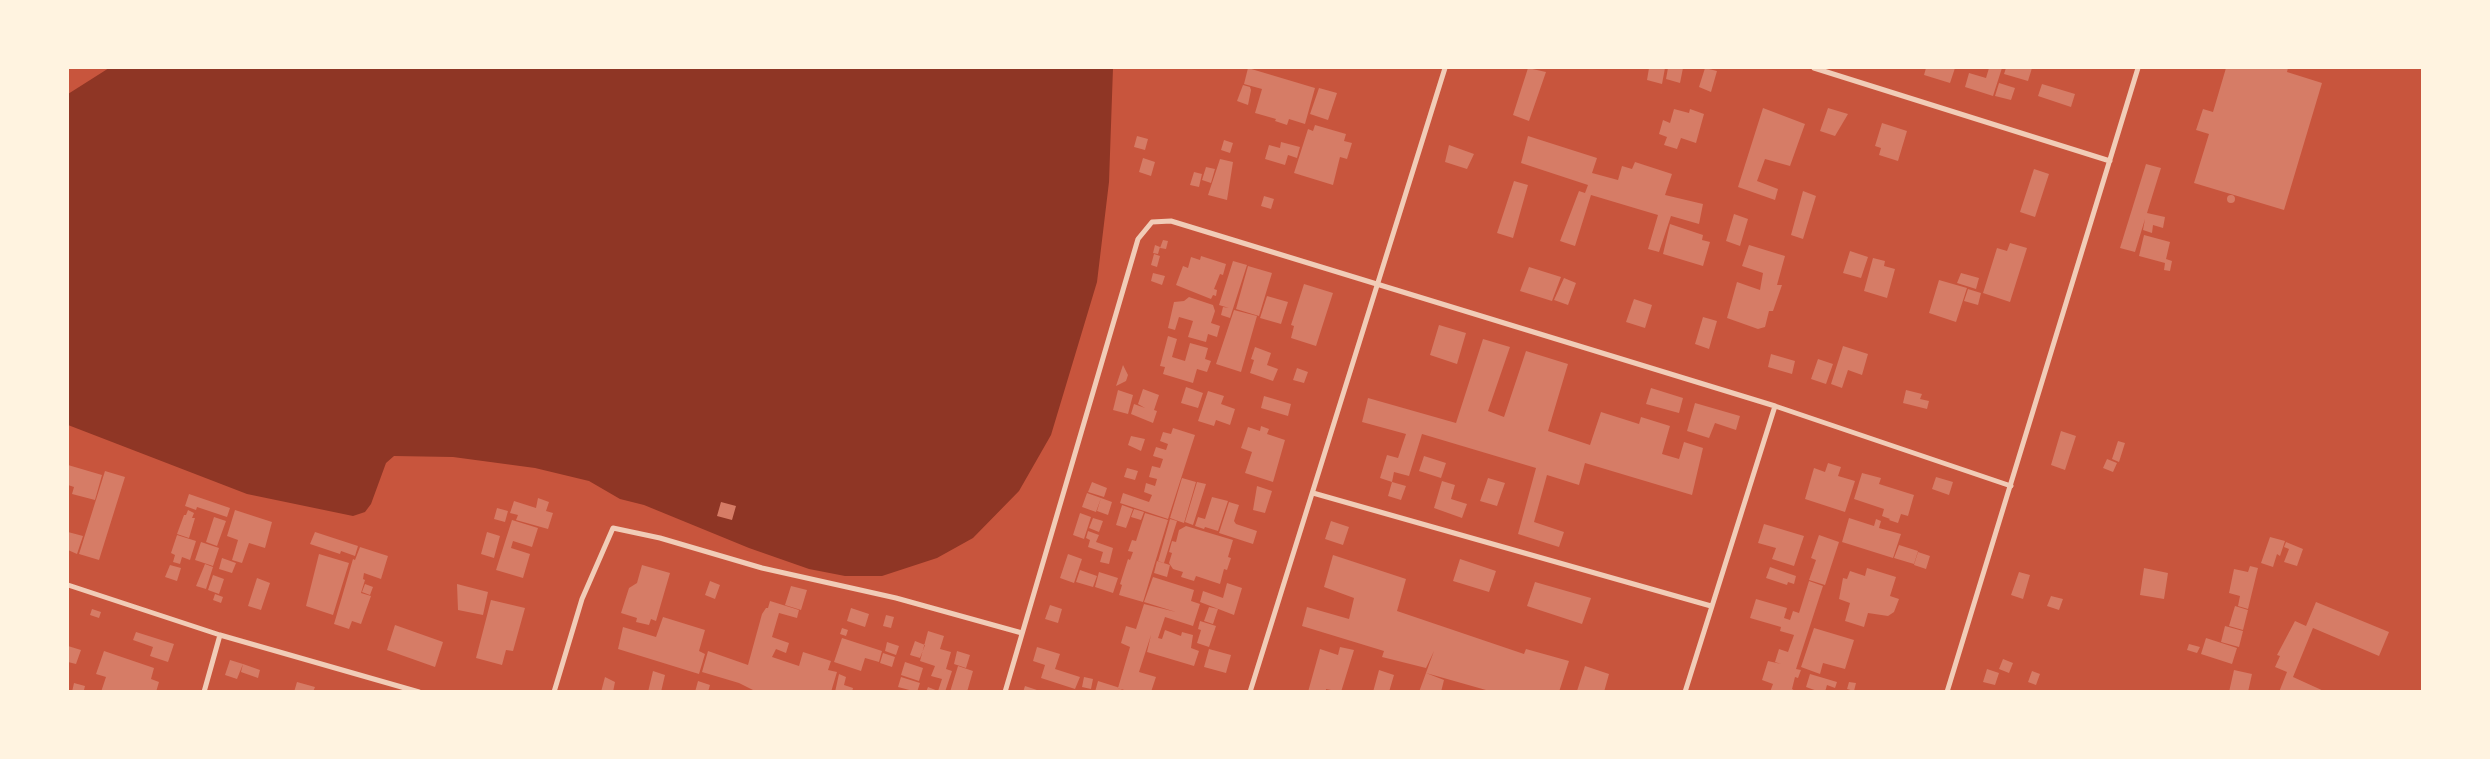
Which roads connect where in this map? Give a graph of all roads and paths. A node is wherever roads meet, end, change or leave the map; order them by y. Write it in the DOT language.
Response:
graph roads {
  1 [pos="1445,68"];
  2 [pos="1814,68"];
  3 [pos="2138,68"];
  4 [pos="2110,161"];
  5 [pos="1379,284"];
  6 [pos="1775,406"];
  7 [pos="2011,486"];
  8 [pos="1313,493"];
  9 [pos="68,585"];
  10 [pos="1711,606"];
  11 [pos="1022,633"];
  12 [pos="220,635"];
  13 [pos="204,692"];
  14 [pos="419,692"];
  15 [pos="554,692"];
  16 [pos="1005,692"];
  17 [pos="1250,692"];
  18 [pos="1685,692"];
  19 [pos="1947,692"];
  1 -- 5 [label="street"];
  2 -- 4 [label="street"];
  3 -- 4 [label="street"];
  4 -- 7 [label="street"];
  5 -- 6 [label="street"];
  5 -- 8 [label="street"];
  5 -- 11 [label="street"];
  6 -- 7 [label="street"];
  6 -- 10 [label="street"];
  7 -- 19 [label="street"];
  8 -- 10 [label="street"];
  8 -- 17 [label="street"];
  9 -- 12 [label="street"];
  10 -- 18 [label="street"];
  11 -- 15 [label="street"];
  11 -- 16 [label="street"];
  12 -- 13 [label="street"];
  12 -- 14 [label="street"];
}
